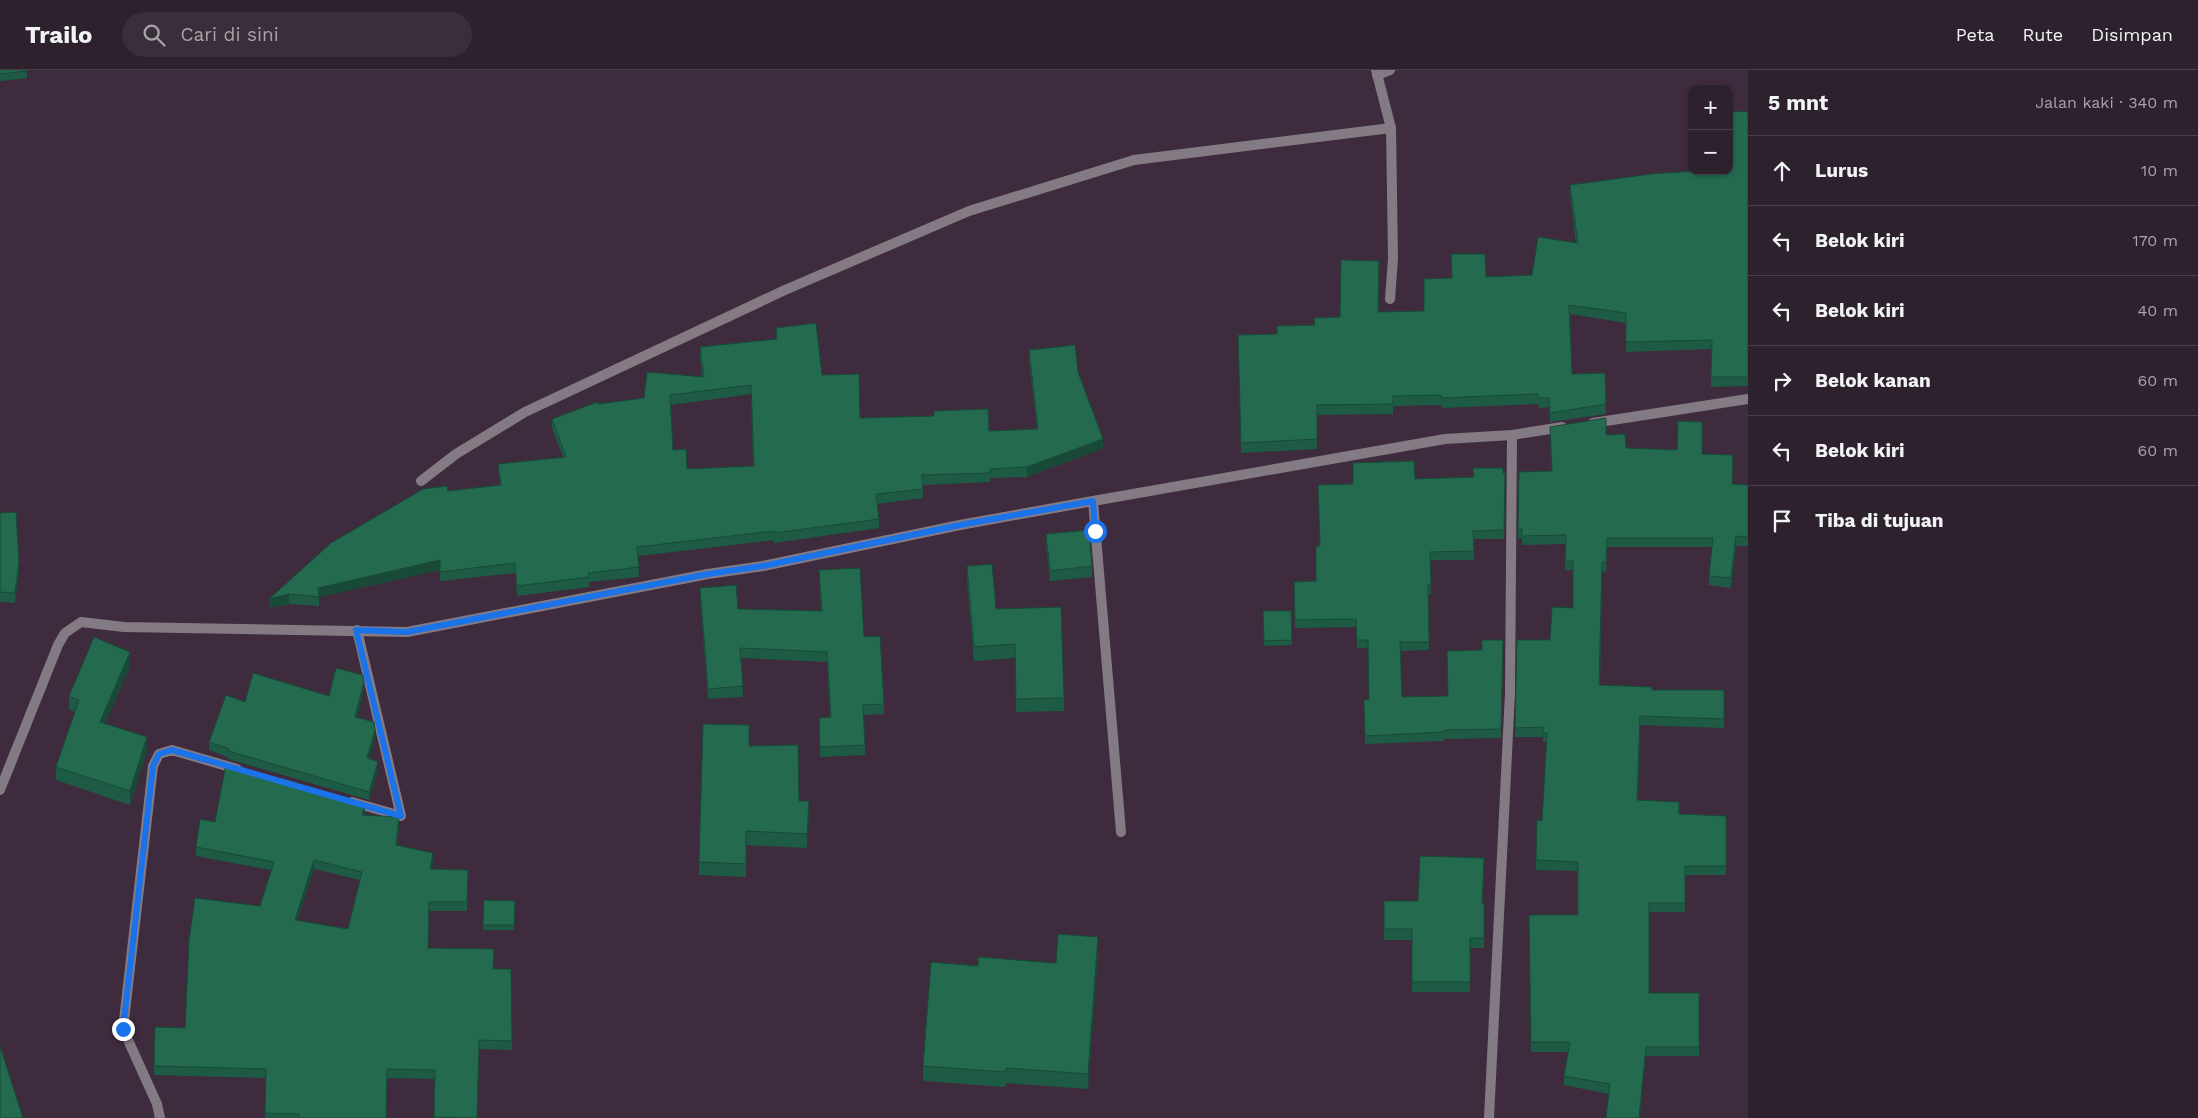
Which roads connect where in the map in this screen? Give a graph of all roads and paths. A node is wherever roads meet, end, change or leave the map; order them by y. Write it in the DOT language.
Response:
graph roads {
  1 [pos="1390,70"];
  2 [pos="1376,73"];
  3 [pos="1391,128"];
  4 [pos="1390,299"];
  5 [pos="1748,399"];
  6 [pos="1512,435"];
  7 [pos="421,481"];
  8 [pos="1093,501"];
  9 [pos="356,630"];
  10 [pos="249,772"];
  11 [pos="0,790"];
  12 [pos="344,800"];
  13 [pos="1121,832"];
  14 [pos="160,1118"];
  15 [pos="1489,1118"];
  1 -- 2 [label="street"];
  2 -- 3 [label="street"];
  3 -- 4 [label="street"];
  3 -- 7 [label="street"];
  5 -- 6 [label="street"];
  6 -- 8 [label="street"];
  6 -- 15 [label="street"];
  8 -- 9 [label="street"];
  8 -- 13 [label="street"];
  9 -- 11 [label="street"];
  9 -- 12 [label="street"];
  10 -- 14 [label="street"];
}
